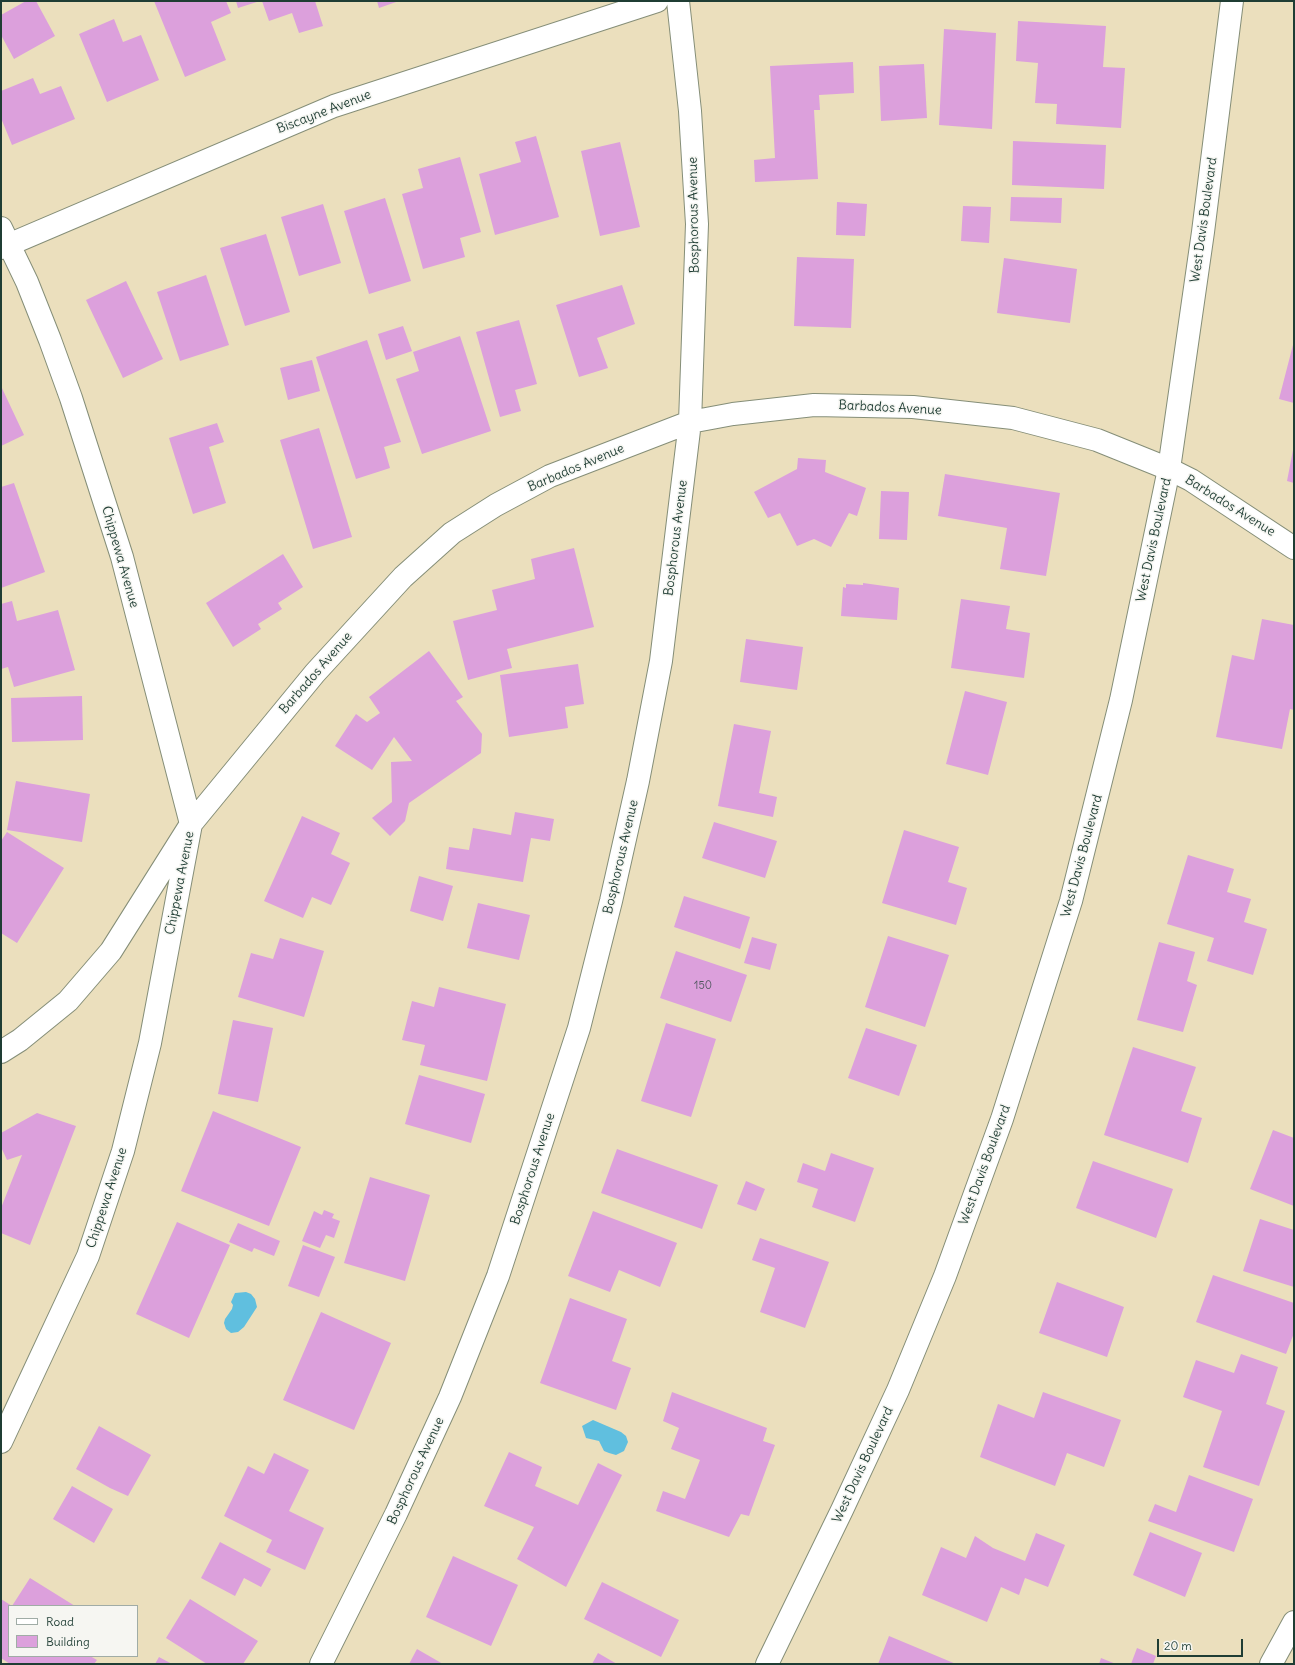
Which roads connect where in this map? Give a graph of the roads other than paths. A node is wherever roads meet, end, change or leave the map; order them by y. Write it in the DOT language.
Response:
graph roads {
  1 [pos="657,1"];
  2 [pos="678,1"];
  3 [pos="1232,1"];
  4 [pos="4,240"];
  5 [pos="690,422"];
  6 [pos="1169,469"];
  7 [pos="1294,548"];
  8 [pos="191,824"];
  9 [pos="1,1052"];
  10 [pos="1,1442"];
  11 [pos="1294,1622"];
  12 [pos="321,1664"];
  13 [pos="767,1664"];
  14 [pos="1271,1664"];
  1 -- 4 [label="street, Biscayne Avenue"];
  2 -- 5 [label="street, Bosphorous Avenue"];
  3 -- 6 [label="street, West Davis Boulevard"];
  4 -- 8 [label="street, Chippewa Avenue"];
  5 -- 6 [label="street, Barbados Avenue"];
  5 -- 8 [label="street, Barbados Avenue"];
  5 -- 12 [label="street, Bosphorous Avenue"];
  6 -- 7 [label="street, Barbados Avenue"];
  6 -- 13 [label="street, West Davis Boulevard"];
  8 -- 9 [label="street, Barbados Avenue"];
  8 -- 10 [label="street, Chippewa Avenue"];
  11 -- 14 [label="street"];
}
